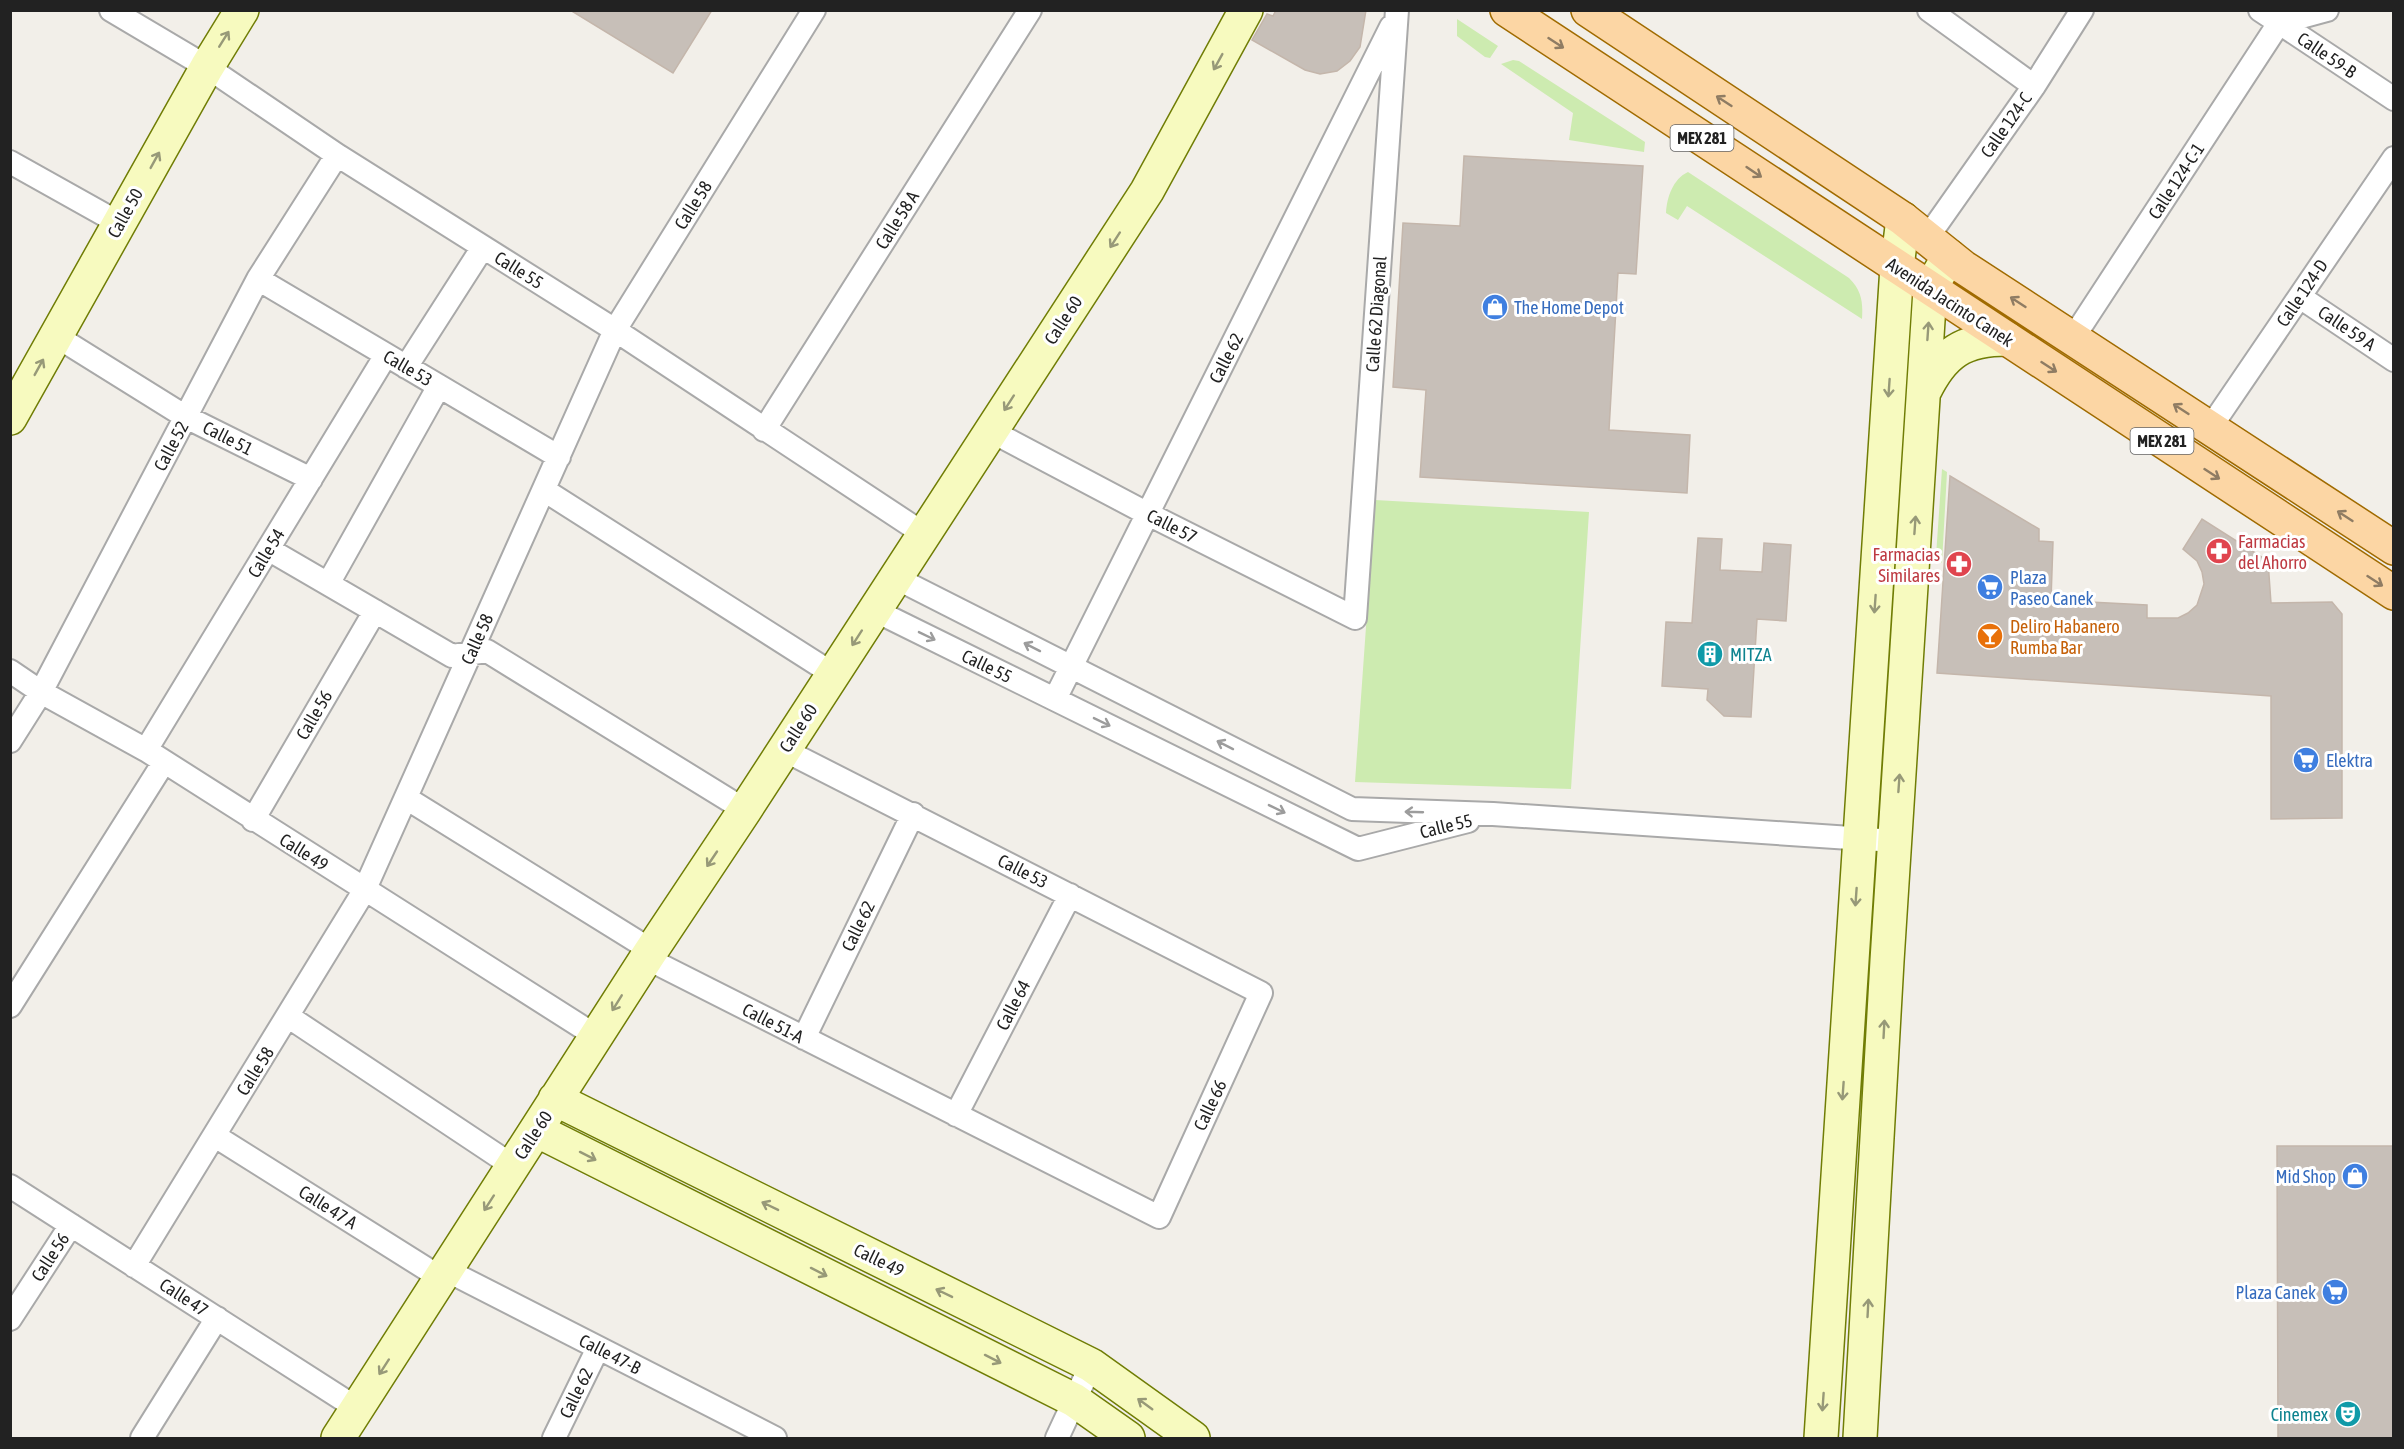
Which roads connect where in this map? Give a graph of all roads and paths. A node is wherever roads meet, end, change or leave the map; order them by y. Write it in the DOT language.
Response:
graph roads {
  1 [pos="111,10"];
  2 [pos="242,10"];
  3 [pos="814,10"];
  4 [pos="1029,10"];
  5 [pos="1246,10"];
  6 [pos="1507,10"];
  7 [pos="1588,10"];
  8 [pos="1929,10"];
  9 [pos="2082,10"];
  10 [pos="2260,10"];
  11 [pos="2327,10"];
  12 [pos="1397,14"];
  13 [pos="2279,23"];
  14 [pos="207,66"];
  15 [pos="2034,86"];
  16 [pos="2394,99"];
  17 [pos="337,155"];
  18 [pos="2394,158"];
  19 [pos="10,162"];
  20 [pos="119,223"];
  21 [pos="1926,238"];
  22 [pos="483,247"];
  23 [pos="1897,267"];
  24 [pos="258,279"];
  25 [pos="1930,289"];
  26 [pos="2300,297"];
  27 [pos="615,330"];
  28 [pos="56,336"];
  29 [pos="2073,338"];
  30 [pos="2007,339"];
  31 [pos="386,355"];
  32 [pos="2394,360"];
  33 [pos="406,367"];
  34 [pos="439,386"];
  35 [pos="1924,392"];
  36 [pos="186,417"];
  37 [pos="10,418"];
  38 [pos="2210,428"];
  39 [pos="764,429"];
  40 [pos="991,431"];
  41 [pos="559,457"];
  42 [pos="311,479"];
  43 [pos="544,490"];
  44 [pos="1148,514"];
  45 [pos="924,534"];
  46 [pos="2394,548"];
  47 [pos="268,549"];
  48 [pos="896,578"];
  49 [pos="328,584"];
  50 [pos="2394,593"];
  51 [pos="874,610"];
  52 [pos="375,611"];
  53 [pos="1355,618"];
  54 [pos="471,654"];
  55 [pos="1071,667"];
  56 [pos="10,671"];
  57 [pos="833,674"];
  58 [pos="41,692"];
  59 [pos="1055,699"];
  60 [pos="10,741"];
  61 [pos="784,750"];
  62 [pos="155,756"];
  63 [pos="406,798"];
  64 [pos="745,810"];
  65 [pos="913,814"];
  66 [pos="1493,814"];
  67 [pos="253,820"];
  68 [pos="1860,838"];
  69 [pos="1896,841"];
  70 [pos="364,891"];
  71 [pos="1070,895"];
  72 [pos="649,954"];
  73 [pos="1261,993"];
  74 [pos="10,1006"];
  75 [pos="289,1017"];
  76 [pos="596,1036"];
  77 [pos="804,1038"];
  78 [pos="555,1100"];
  79 [pos="956,1115"];
  80 [pos="536,1130"];
  81 [pos="215,1136"];
  82 [pos="513,1166"];
  83 [pos="10,1186"];
  84 [pos="1159,1217"];
  85 [pos="805,1223"];
  86 [pos="71,1225"];
  87 [pos="788,1256"];
  88 [pos="134,1266"];
  89 [pos="444,1274"];
  90 [pos="217,1318"];
  91 [pos="10,1319"];
  92 [pos="598,1348"];
  93 [pos="1091,1365"];
  94 [pos="1826,1365"];
  95 [pos="1864,1366"];
  96 [pos="1074,1400"];
  97 [pos="358,1409"];
  98 [pos="738,1430"];
  99 [pos="142,1438"];
  100 [pos="338,1438"];
  101 [pos="554,1438"];
  102 [pos="775,1438"];
  103 [pos="1057,1438"];
  104 [pos="1128,1438"];
  105 [pos="1193,1438"];
  106 [pos="1821,1438"];
  107 [pos="1860,1438"];
  1 -- 14 [label="street, Calle 55"];
  14 -- 2 [label="street, Calle 50, one-way"];
  3 -- 27 [label="street, Calle 58"];
  4 -- 39 [label="street, Calle 58 A"];
  5 -- 40 [label="street, Calle 60, one-way"];
  6 -- 23 [label="main road, Avenida Jacinto Canek / MEX 281, one-way"];
  21 -- 7 [label="main road, Avenida Jacinto Canek / MEX 281, one-way"];
  8 -- 15 [label="street"];
  9 -- 15 [label="street, Calle 124-C"];
  10 -- 13 [label="street, Calle 59-B"];
  11 -- 13 [label="street"];
  12 -- 44 [label="street, Calle 62"];
  12 -- 53 [label="street, Calle 62 Diagonal"];
  13 -- 16 [label="street, Calle 59-B"];
  13 -- 29 [label="street, Calle 124-C-1"];
  14 -- 17 [label="street, Calle 55"];
  20 -- 14 [label="street, Calle 50, one-way"];
  15 -- 21 [label="street, Calle 124-C"];
  17 -- 22 [label="street, Calle 55"];
  17 -- 24 [label="street, Calle 52"];
  18 -- 26 [label="street, Calle 124-D"];
  19 -- 20 [label="street"];
  20 -- 28 [label="street, Calle 50"];
  21 -- 23 [label="street"];
  21 -- 25 [label="street"];
  29 -- 21 [label="main road, Avenida Jacinto Canek / MEX 281, one-way"];
  22 -- 27 [label="street, Calle 55"];
  22 -- 33 [label="street"];
  23 -- 25 [label="main road, Avenida Jacinto Canek / MEX 281"];
  23 -- 68 [label="street, one-way"];
  24 -- 31 [label="street, Calle 53"];
  24 -- 36 [label="street, Calle 52"];
  25 -- 30 [label="main road, Avenida Jacinto Canek / MEX 281"];
  35 -- 25 [label="street, one-way"];
  26 -- 32 [label="street, Calle 59 A"];
  26 -- 38 [label="street, Calle 124-D"];
  27 -- 39 [label="street, Calle 55"];
  27 -- 41 [label="street, Calle 58"];
  28 -- 36 [label="street, Calle 51"];
  37 -- 28 [label="street, Calle 50, one-way"];
  38 -- 29 [label="main road, Avenida Jacinto Canek / MEX 281, one-way"];
  30 -- 35 [label="street"];
  30 -- 50 [label="main road, Avenida Jacinto Canek / MEX 281, one-way"];
  31 -- 33 [label="street, Calle 53"];
  31 -- 42 [label="street, Calle 54"];
  33 -- 34 [label="street, Calle 53"];
  34 -- 41 [label="street, Calle 53"];
  34 -- 49 [label="street"];
  69 -- 35 [label="street, one-way"];
  36 -- 42 [label="street, Calle 51"];
  36 -- 58 [label="street, Calle 52"];
  46 -- 38 [label="main road, Avenida Jacinto Canek / MEX 281, one-way"];
  39 -- 45 [label="street, Calle 55"];
  40 -- 44 [label="street, Calle 57"];
  40 -- 45 [label="street, Calle 60"];
  41 -- 43 [label="street, Calle 58"];
  42 -- 47 [label="street, Calle 54"];
  43 -- 54 [label="street, Calle 58"];
  43 -- 57 [label="street"];
  44 -- 53 [label="street, Calle 57"];
  44 -- 55 [label="street, Calle 62"];
  45 -- 48 [label="street, Calle 60"];
  47 -- 49 [label="street"];
  47 -- 62 [label="street, Calle 54"];
  48 -- 51 [label="street, Calle 60"];
  55 -- 48 [label="street, Calle 55, one-way"];
  49 -- 52 [label="street"];
  51 -- 57 [label="street, Calle 60, one-way"];
  51 -- 59 [label="street, Calle 55, one-way"];
  52 -- 54 [label="street"];
  52 -- 67 [label="street, Calle 56"];
  54 -- 63 [label="street, Calle 58"];
  54 -- 64 [label="street"];
  55 -- 59 [label="street, Calle 62"];
  66 -- 55 [label="street, Calle 55, one-way"];
  56 -- 58 [label="street, Calle 49"];
  57 -- 61 [label="street, Calle 60"];
  58 -- 60 [label="street, Calle 52"];
  58 -- 62 [label="street, Calle 49"];
  59 -- 66 [label="street, Calle 55, one-way"];
  61 -- 64 [label="street, Calle 60"];
  61 -- 65 [label="street, Calle 53"];
  62 -- 67 [label="street, Calle 49"];
  62 -- 74 [label="street, Calle 54"];
  63 -- 70 [label="street, Calle 58"];
  63 -- 72 [label="street, Calle 51-A"];
  64 -- 72 [label="street, Calle 60, one-way"];
  65 -- 71 [label="street, Calle 53"];
  65 -- 77 [label="street, Calle 62"];
  66 -- 68 [label="street"];
  67 -- 70 [label="street, Calle 49"];
  68 -- 69 [label="street"];
  68 -- 94 [label="street, one-way"];
  95 -- 69 [label="street, one-way"];
  70 -- 75 [label="street, Calle 58"];
  70 -- 76 [label="street, Calle 49"];
  71 -- 73 [label="street, Calle 53"];
  71 -- 79 [label="street, Calle 64"];
  72 -- 76 [label="street, Calle 60, one-way"];
  72 -- 77 [label="street, Calle 51-A"];
  73 -- 84 [label="street, Calle 66"];
  75 -- 81 [label="street, Calle 58"];
  75 -- 82 [label="street"];
  76 -- 78 [label="street, Calle 60"];
  77 -- 79 [label="street, Calle 51-A"];
  78 -- 80 [label="street, Calle 60"];
  85 -- 78 [label="street, Calle 49, one-way"];
  79 -- 84 [label="street, Calle 51-A"];
  80 -- 82 [label="street, Calle 60"];
  80 -- 87 [label="street, Calle 49, one-way"];
  81 -- 88 [label="street, Calle 58"];
  81 -- 89 [label="street, Calle 47 A"];
  82 -- 89 [label="street, Calle 60, one-way"];
  83 -- 86 [label="street, Calle 47"];
  85 -- 87 [label="street"];
  93 -- 85 [label="street, Calle 49, one-way"];
  86 -- 88 [label="street, Calle 47"];
  86 -- 91 [label="street, Calle 56"];
  87 -- 96 [label="street, Calle 49, one-way"];
  88 -- 90 [label="street, Calle 47"];
  89 -- 92 [label="street, Calle 47-B"];
  89 -- 97 [label="street, Calle 60, one-way"];
  90 -- 97 [label="street, Calle 47"];
  90 -- 99 [label="street"];
  92 -- 98 [label="street, Calle 47-B"];
  92 -- 101 [label="street, Calle 62"];
  93 -- 96 [label="street"];
  105 -- 93 [label="street, Calle 49, one-way"];
  94 -- 95 [label="street"];
  94 -- 106 [label="street, one-way"];
  95 -- 107 [label="street"];
  96 -- 103 [label="street"];
  96 -- 104 [label="street, Calle 49"];
  97 -- 100 [label="street, Calle 60"];
  98 -- 102 [label="street, Calle 47-B"];
}
